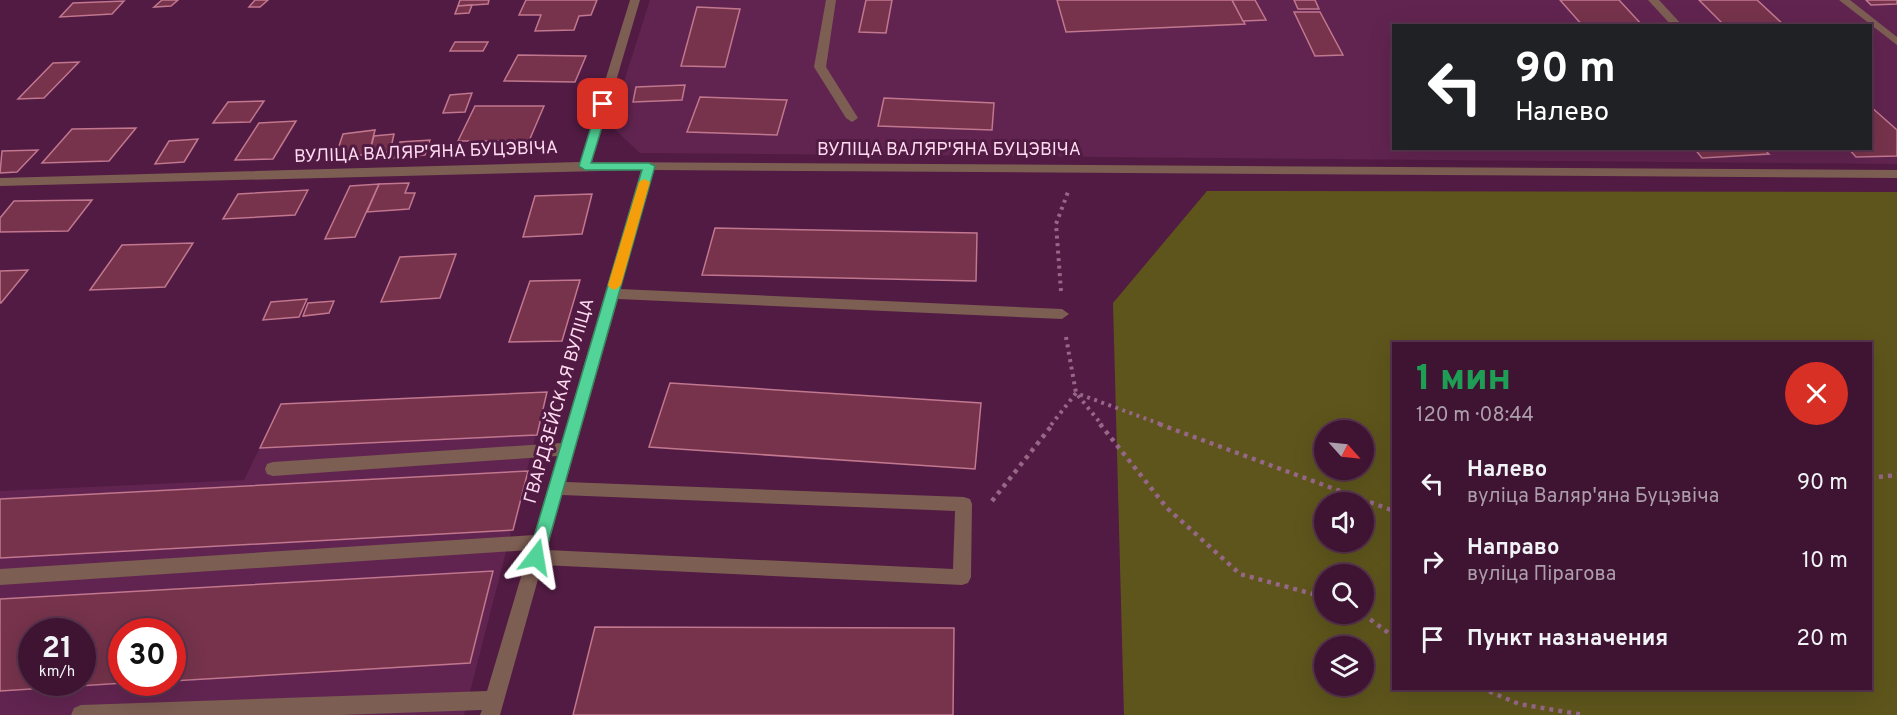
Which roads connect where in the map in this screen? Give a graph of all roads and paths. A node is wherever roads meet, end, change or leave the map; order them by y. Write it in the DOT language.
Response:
graph roads {
  1 [pos="634,0"];
  2 [pos="831,0"];
  3 [pos="1653,0"];
  4 [pos="1844,0"];
  5 [pos="1676,24"];
  6 [pos="1897,42"];
  7 [pos="852,118"];
  8 [pos="585,166"];
  9 [pos="649,166"];
  10 [pos="1077,169"];
  11 [pos="1897,174"];
  12 [pos="0,182"];
  13 [pos="612,294"];
  14 [pos="1062,314"];
  15 [pos="1076,393"];
  16 [pos="567,449"];
  17 [pos="273,469"];
  18 [pos="1897,475"];
  19 [pos="1872,478"];
  20 [pos="555,488"];
  21 [pos="1392,510"];
  22 [pos="964,529"];
  23 [pos="538,549"];
  24 [pos="0,577"];
  25 [pos="1314,594"];
  26 [pos="1374,622"];
  27 [pos="1392,636"];
  28 [pos="1486,690"];
  29 [pos="492,708"];
  30 [pos="81,715"];
  31 [pos="1584,715"];
  1 -- 8 [label="street"];
  2 -- 7 [label="street"];
  3 -- 5 [label="street"];
  4 -- 6 [label="street"];
  8 -- 9 [label="street, ВУЛІЦА ВАЛЯР'ЯНА БУЦЭВІЧА"];
  8 -- 12 [label="street, ВУЛІЦА ВАЛЯР'ЯНА БУЦЭВІЧА"];
  9 -- 10 [label="street, ВУЛІЦА ВАЛЯР'ЯНА БУЦЭВІЧА"];
  9 -- 13 [label="street, ГВАРДЗЕЙСКАЯ ВУЛІЦА"];
  10 -- 11 [label="street, ВУЛІЦА ВАЛЯР'ЯНА БУЦЭВІЧА"];
  10 -- 14 [label="path"];
  13 -- 14 [label="street"];
  13 -- 16 [label="street, ГВАРДЗЕЙСКАЯ ВУЛІЦА"];
  14 -- 15 [label="path"];
  15 -- 21 [label="path"];
  15 -- 22 [label="path"];
  15 -- 25 [label="path"];
  16 -- 17 [label="street"];
  16 -- 20 [label="street, ГВАРДЗЕЙСКАЯ ВУЛІЦА"];
  18 -- 19 [label="path"];
  20 -- 22 [label="street"];
  20 -- 23 [label="street, ГВАРДЗЕЙСКАЯ ВУЛІЦА"];
  22 -- 23 [label="street"];
  23 -- 24 [label="street"];
  23 -- 29 [label="street, ГВАРДЗЕЙСКАЯ ВУЛІЦА"];
  26 -- 27 [label="path"];
  28 -- 31 [label="path"];
  29 -- 30 [label="street"];
}
